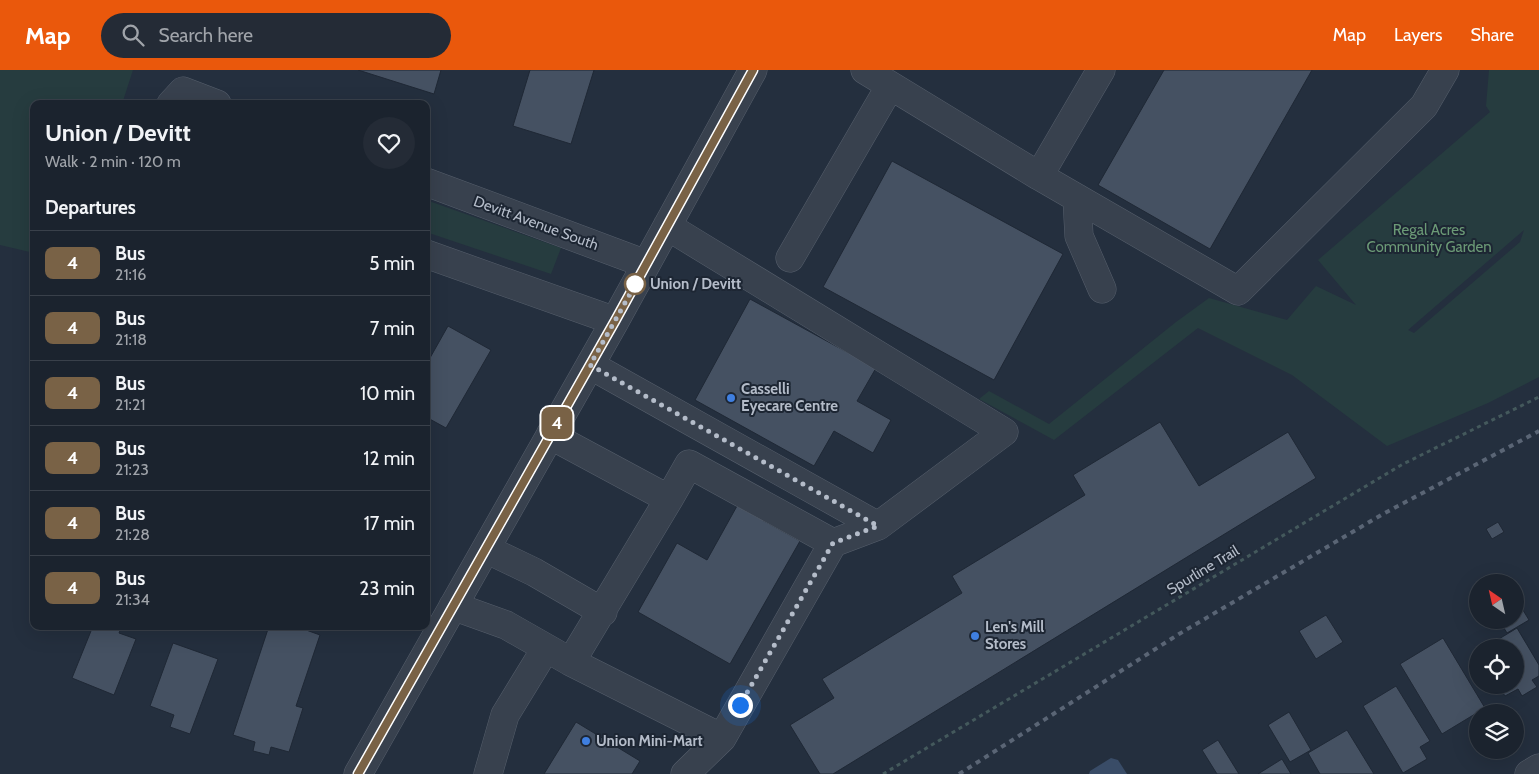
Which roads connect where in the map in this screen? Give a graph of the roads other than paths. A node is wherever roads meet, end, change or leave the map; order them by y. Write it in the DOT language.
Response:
graph roads {
  1 [pos="753,70"];
  2 [pos="865,70"];
  3 [pos="1100,70"];
  4 [pos="1445,70"];
  5 [pos="890,86"];
  6 [pos="174,100"];
  7 [pos="207,100"];
  8 [pos="1039,176"];
  9 [pos="430,183"];
  10 [pos="1076,198"];
  11 [pos="667,226"];
  12 [pos="430,255"];
  13 [pos="790,258"];
  14 [pos="646,264"];
  15 [pos="1102,289"];
  16 [pos="615,321"];
  17 [pos="590,365"];
  18 [pos="550,436"];
  19 [pos="669,500"];
  20 [pos="878,526"];
  21 [pos="833,543"];
  22 [pos="486,549"];
  23 [pos="453,606"];
  24 [pos="603,612"];
  25 [pos="546,648"];
  26 [pos="571,662"];
  27 [pos="722,738"];
  28 [pos="1539,768"];
  29 [pos="358,774"];
  30 [pos="488,774"];
  31 [pos="685,774"];
  32 [pos="1529,774"];
  1 -- 11 [label="street"];
  2 -- 5 [label="street"];
  3 -- 8 [label="street"];
  4 -- 10 [label="street"];
  5 -- 8 [label="street"];
  5 -- 13 [label="street"];
  6 -- 7 [label="street"];
  8 -- 10 [label="street"];
  9 -- 14 [label="street, Devitt Avenue South"];
  10 -- 15 [label="street"];
  11 -- 14 [label="street"];
  11 -- 20 [label="street"];
  12 -- 16 [label="street"];
  14 -- 16 [label="street"];
  16 -- 17 [label="street"];
  17 -- 18 [label="street"];
  17 -- 20 [label="street"];
  18 -- 19 [label="street"];
  18 -- 22 [label="street"];
  19 -- 21 [label="street"];
  19 -- 24 [label="street"];
  20 -- 21 [label="street"];
  21 -- 27 [label="street"];
  22 -- 23 [label="street"];
  22 -- 24 [label="street"];
  23 -- 25 [label="street"];
  23 -- 29 [label="street"];
  24 -- 26 [label="street"];
  25 -- 26 [label="street"];
  25 -- 30 [label="street"];
  26 -- 27 [label="street"];
  27 -- 31 [label="street"];
  28 -- 32 [label="street"];
}
